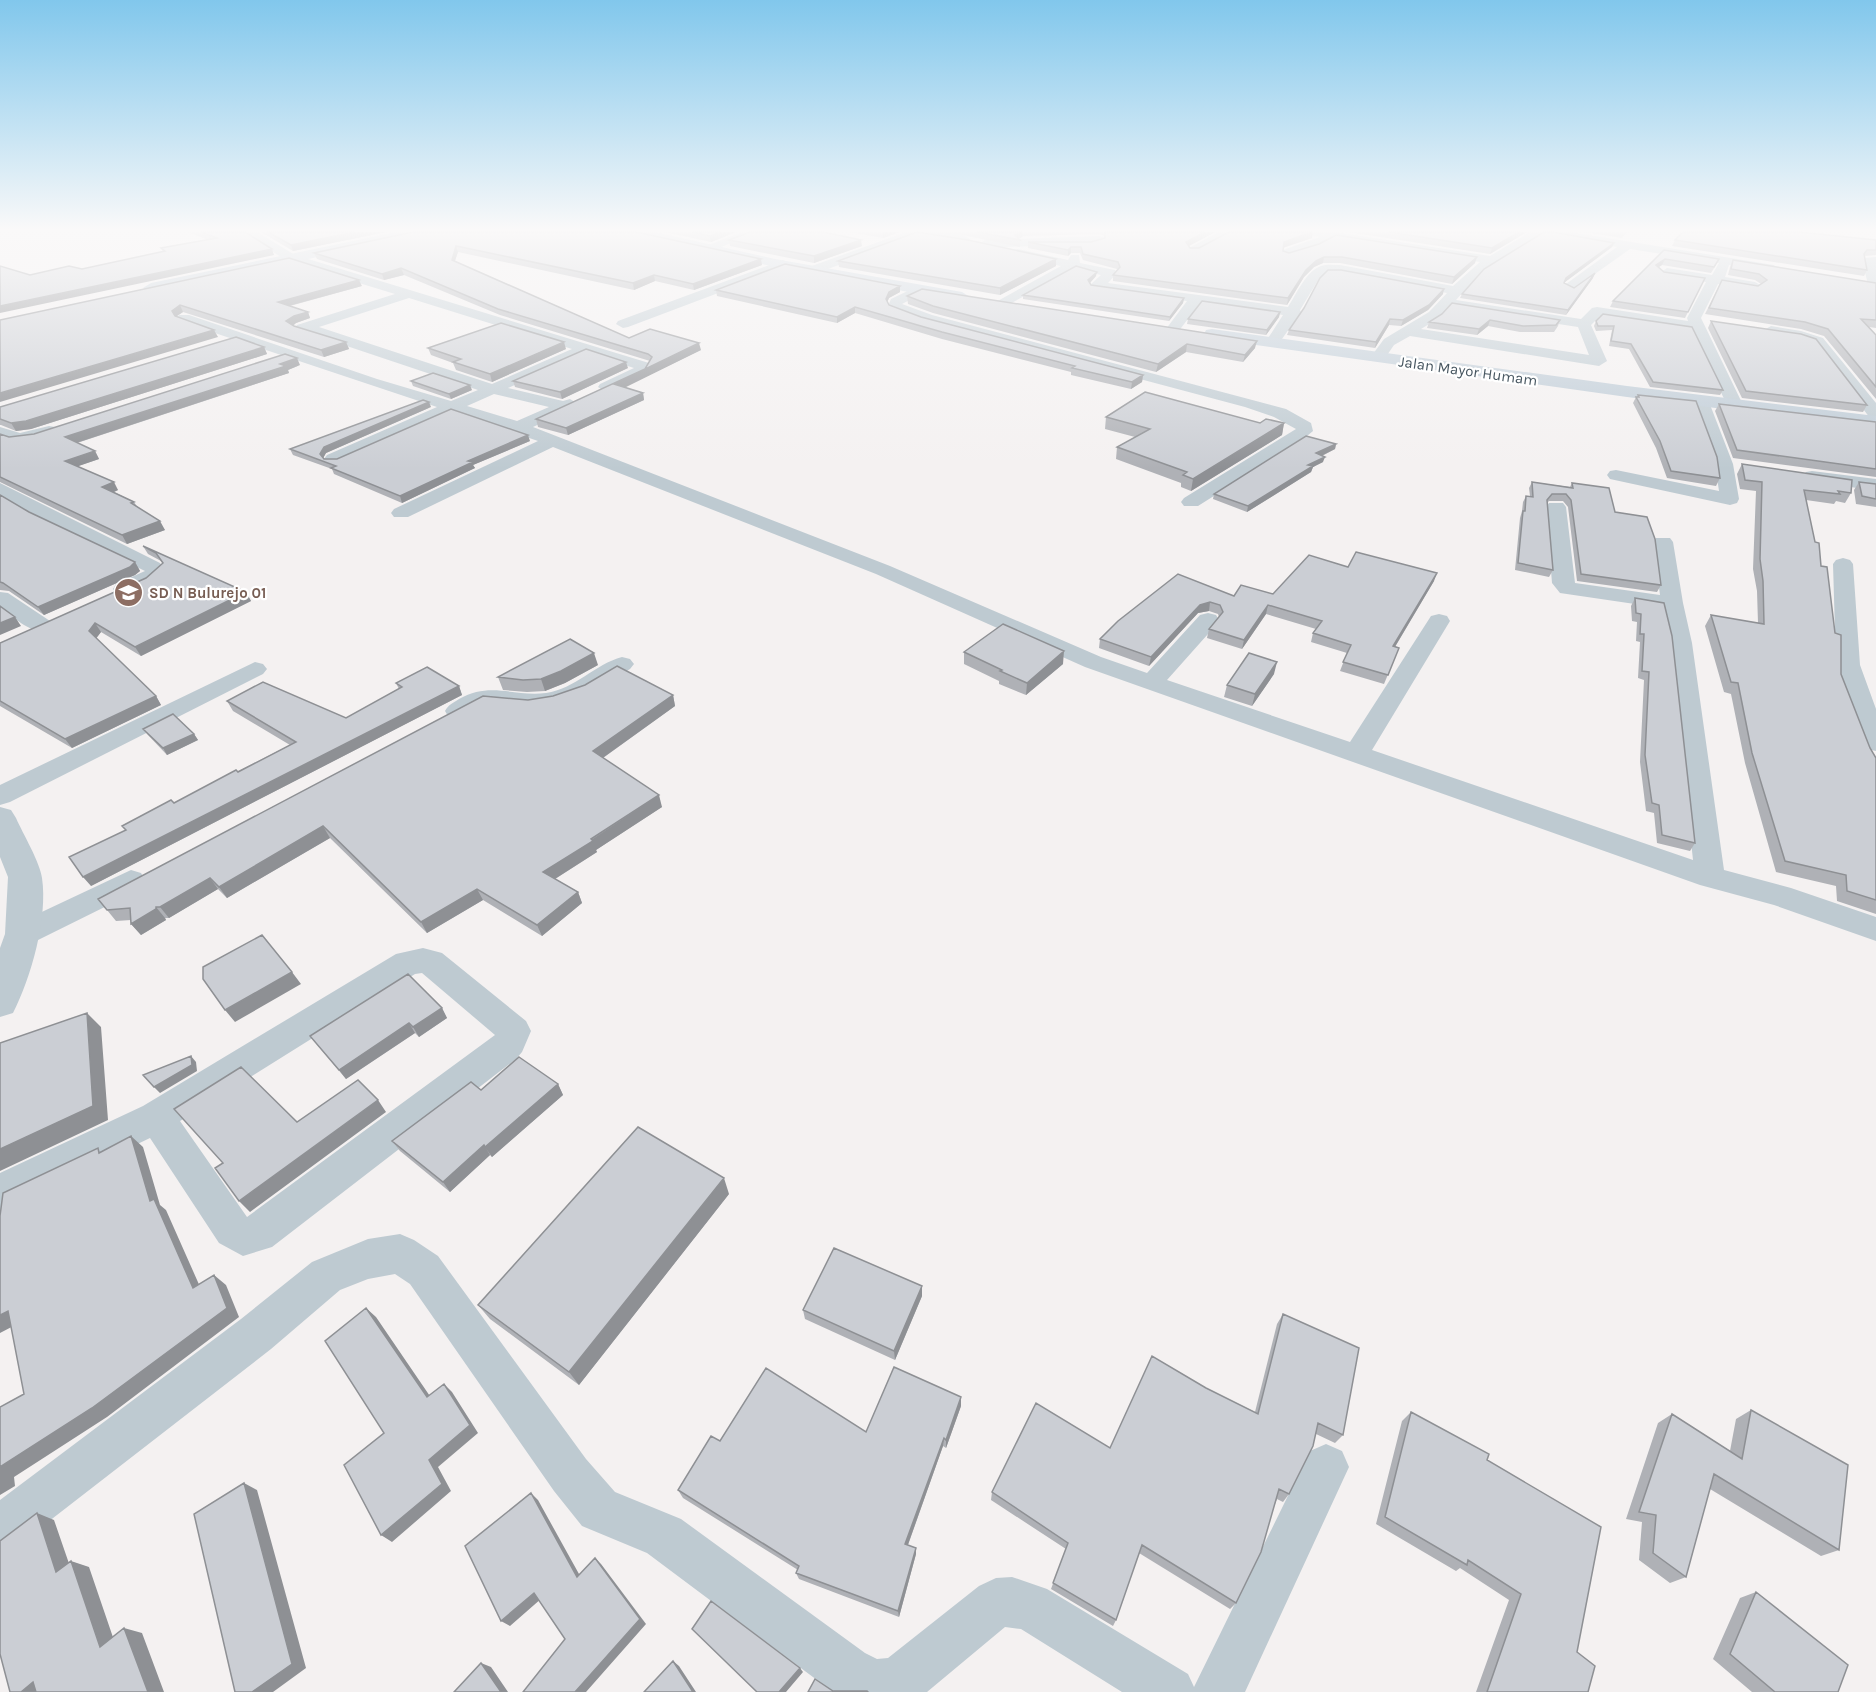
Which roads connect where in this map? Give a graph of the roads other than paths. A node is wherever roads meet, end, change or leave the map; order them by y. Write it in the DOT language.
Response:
graph roads {
  1 [pos="356,311"];
  2 [pos="463,311"];
  3 [pos="658,311"];
  4 [pos="908,311"];
  5 [pos="993,311"];
  6 [pos="1003,311"];
  7 [pos="1009,311"];
  8 [pos="1187,311"];
  9 [pos="1287,311"];
  10 [pos="1438,311"];
  11 [pos="1502,311"];
  12 [pos="1703,311"];
  13 [pos="1294,312"];
  14 [pos="1000,313"];
  15 [pos="184,318"];
  16 [pos="1699,322"];
  17 [pos="623,324"];
  18 [pos="1584,324"];
  19 [pos="1151,326"];
  20 [pos="305,327"];
  21 [pos="1754,328"];
  22 [pos="1173,329"];
  23 [pos="977,331"];
  24 [pos="1408,331"];
  25 [pos="240,337"];
  26 [pos="258,343"];
  27 [pos="1272,343"];
  28 [pos="219,344"];
  29 [pos="584,349"];
  30 [pos="288,354"];
  31 [pos="1378,358"];
  32 [pos="266,361"];
  33 [pos="492,389"];
  34 [pos="1701,402"];
  35 [pos="454,406"];
  36 [pos="564,406"];
  37 [pos="1736,407"];
  38 [pos="1876,414"];
  39 [pos="1876,422"];
  40 [pos="69,424"];
  41 [pos="518,427"];
  42 [pos="0,432"];
  43 [pos="553,440"];
  44 [pos="333,459"];
  45 [pos="1724,464"];
  46 [pos="1747,467"];
  47 [pos="1794,474"];
  48 [pos="1616,475"];
  49 [pos="1876,485"];
  50 [pos="0,489"];
  51 [pos="1191,502"];
  52 [pos="1556,507"];
  53 [pos="400,513"];
  54 [pos="1663,542"];
  55 [pos="1843,564"];
  56 [pos="0,598"];
  57 [pos="103,599"];
  58 [pos="1672,603"];
  59 [pos="63,617"];
  60 [pos="1208,620"];
  61 [pos="1439,621"];
  62 [pos="42,626"];
  63 [pos="21,636"];
  64 [pos="622,664"];
  65 [pos="255,669"];
  66 [pos="1152,682"];
  67 [pos="434,723"];
  68 [pos="1876,743"];
  69 [pos="1356,753"];
  70 [pos="0,796"];
  71 [pos="0,818"];
  72 [pos="152,871"];
  73 [pos="1710,877"];
  74 [pos="1876,929"];
  75 [pos="22,934"];
  76 [pos="0,1002"];
  77 [pos="156,1117"];
  78 [pos="0,1192"];
  79 [pos="1326,1467"];
  80 [pos="0,1528"];
  81 [pos="1170,1692"];
  82 [pos="1218,1692"];
  1 -- 20 [label="street"];
  2 -- 29 [label="street"];
  3 -- 17 [label="street"];
  4 -- 23 [label="street"];
  5 -- 14 [label="main road"];
  6 -- 14 [label="street"];
  7 -- 14 [label="main road"];
  8 -- 22 [label="street"];
  9 -- 13 [label="street"];
  10 -- 24 [label="street"];
  11 -- 18 [label="street"];
  12 -- 16 [label="street"];
  13 -- 27 [label="street"];
  14 -- 23 [label="street"];
  15 -- 25 [label="street"];
  16 -- 18 [label="street"];
  16 -- 37 [label="street"];
  18 -- 24 [label="street"];
  19 -- 22 [label="main road, Jalan Mayor Humam"];
  20 -- 26 [label="street"];
  20 -- 33 [label="street"];
  21 -- 38 [label="street"];
  22 -- 27 [label="main road, Jalan Mayor Humam"];
  23 -- 51 [label="street"];
  24 -- 31 [label="street"];
  25 -- 26 [label="street"];
  25 -- 28 [label="street"];
  26 -- 30 [label="street"];
  27 -- 31 [label="main road, Jalan Mayor Humam"];
  29 -- 33 [label="street"];
  29 -- 36 [label="street"];
  30 -- 32 [label="street"];
  30 -- 35 [label="street"];
  31 -- 34 [label="main road, Jalan Mayor Humam"];
  33 -- 35 [label="street"];
  33 -- 36 [label="street"];
  34 -- 37 [label="main road, Jalan Mayor Humam"];
  34 -- 45 [label="street"];
  35 -- 41 [label="street"];
  35 -- 44 [label="street"];
  36 -- 41 [label="street"];
  37 -- 39 [label="main road, Jalan Mayor Humam"];
  40 -- 42 [label="street"];
  41 -- 43 [label="street"];
  43 -- 53 [label="street"];
  43 -- 66 [label="street"];
  45 -- 46 [label="street"];
  45 -- 48 [label="street"];
  47 -- 49 [label="street"];
  50 -- 57 [label="street"];
  52 -- 58 [label="street"];
  54 -- 58 [label="street"];
  55 -- 68 [label="street"];
  56 -- 62 [label="street"];
  58 -- 73 [label="street"];
  59 -- 62 [label="street"];
  60 -- 66 [label="street"];
  61 -- 69 [label="street"];
  62 -- 63 [label="street"];
  64 -- 67 [label="street"];
  65 -- 70 [label="street"];
  66 -- 69 [label="street"];
  69 -- 73 [label="street"];
  71 -- 75 [label="street"];
  72 -- 75 [label="street"];
  73 -- 74 [label="street"];
  75 -- 76 [label="street"];
  77 -- 77 [label="street"];
  77 -- 78 [label="street"];
  79 -- 82 [label="street"];
  80 -- 81 [label="street"];
}
